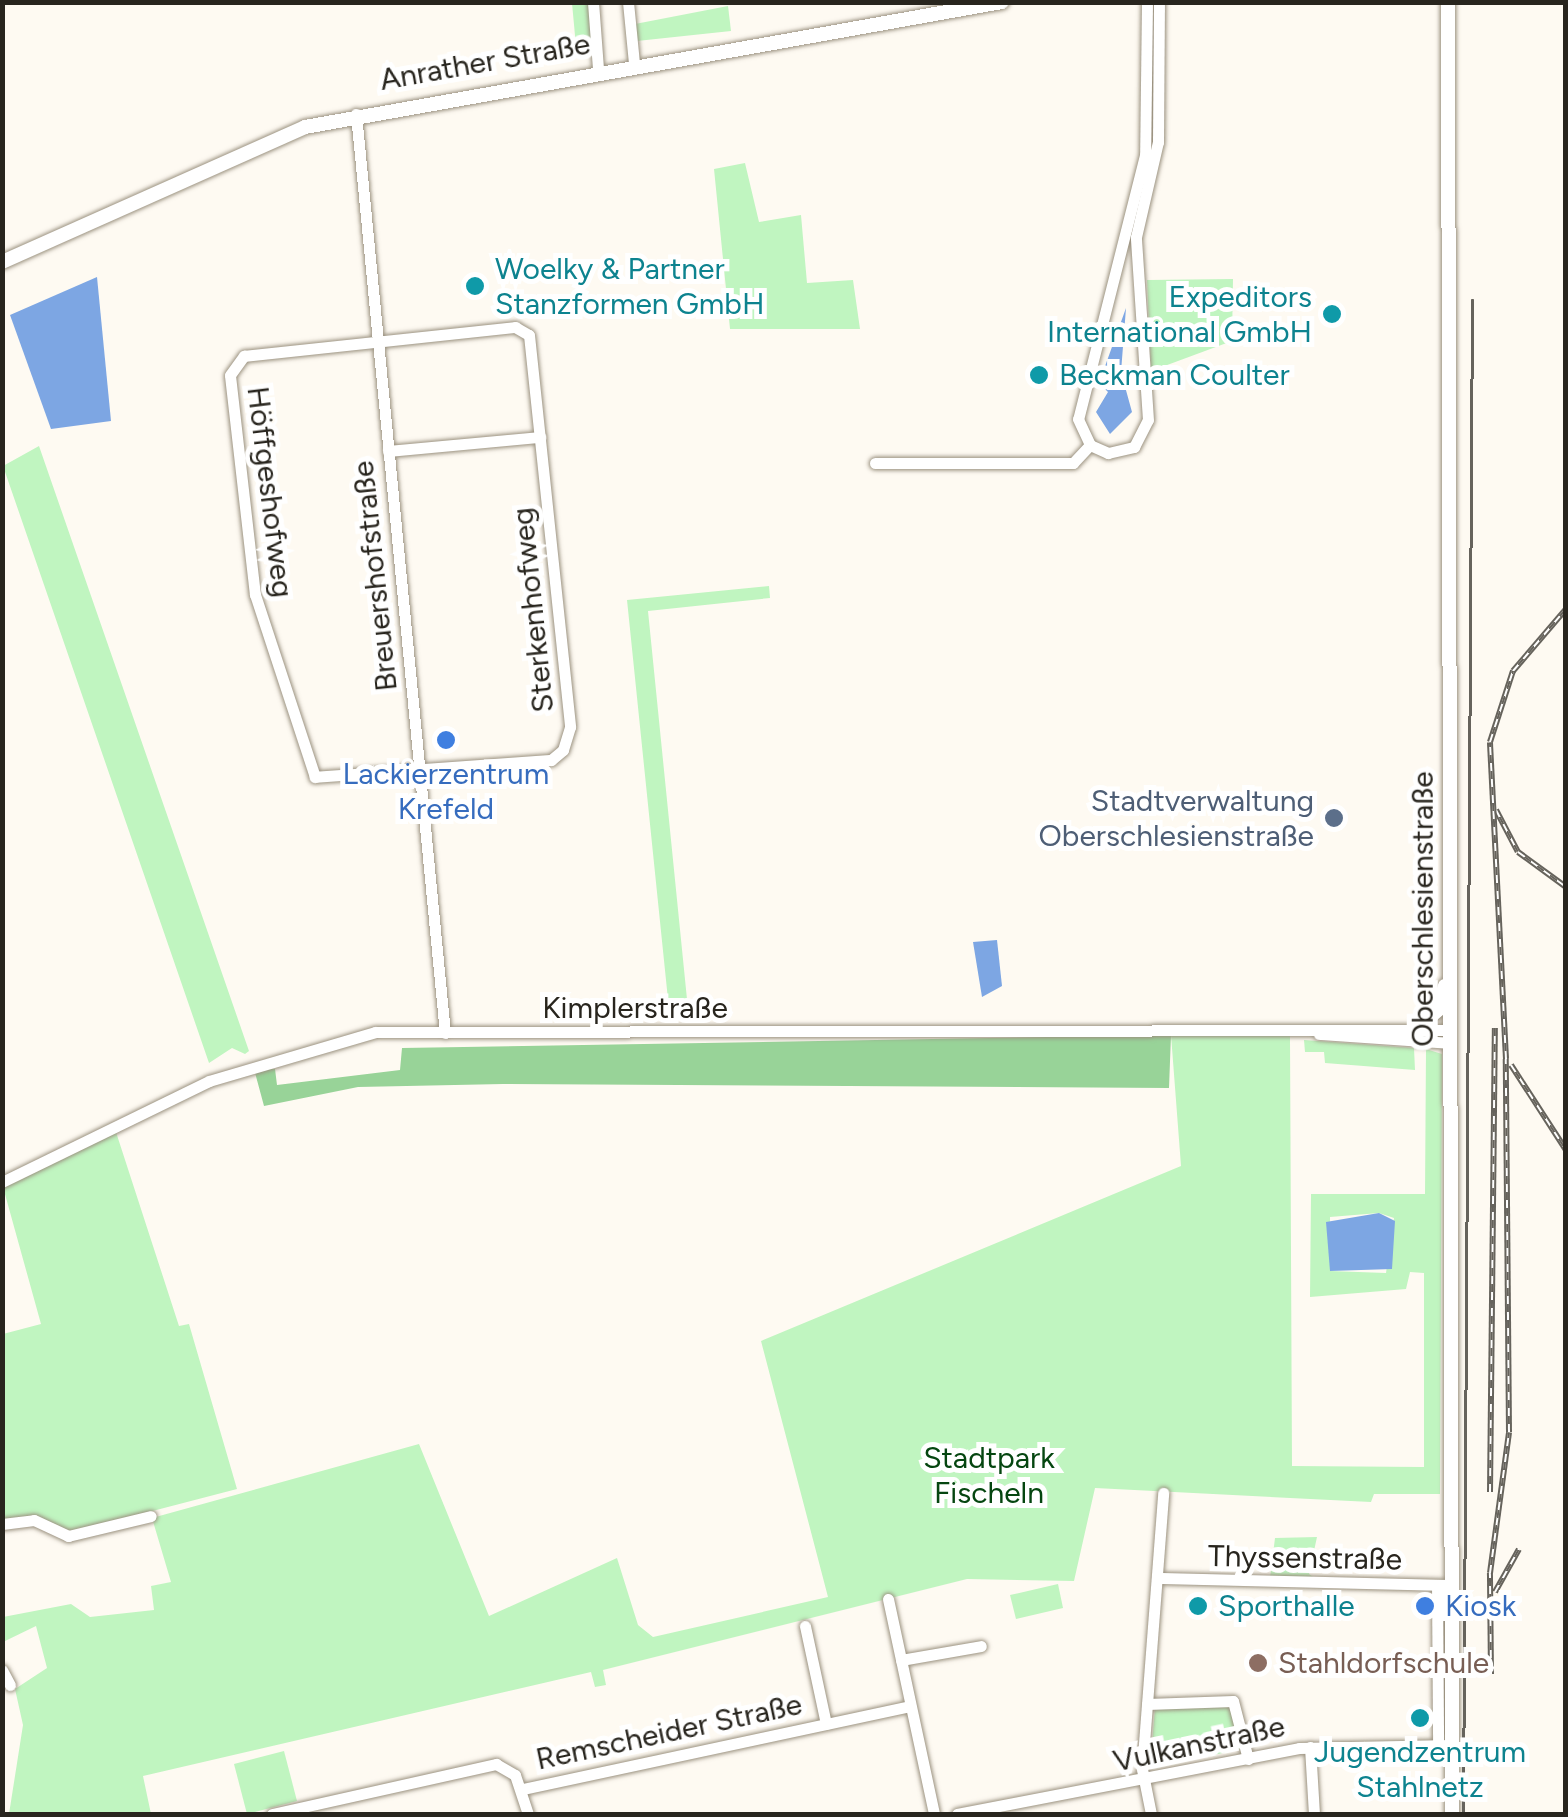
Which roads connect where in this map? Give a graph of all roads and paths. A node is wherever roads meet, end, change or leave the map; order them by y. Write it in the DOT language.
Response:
graph roads {
  1 [pos="593,2"];
  2 [pos="628,2"];
  3 [pos="1002,2"];
  4 [pos="1147,2"];
  5 [pos="1159,2"];
  6 [pos="1448,2"];
  7 [pos="634,63"];
  8 [pos="598,69"];
  9 [pos="356,114"];
  10 [pos="1152,142"];
  11 [pos="2,262"];
  12 [pos="376,341"];
  13 [pos="540,437"];
  14 [pos="1090,445"];
  15 [pos="388,450"];
  16 [pos="874,462"];
  17 [pos="419,772"];
  18 [pos="1450,966"];
  19 [pos="1300,1030"];
  20 [pos="1415,1030"];
  21 [pos="445,1033"];
  22 [pos="1450,1036"];
  23 [pos="2,1182"];
  24 [pos="1162,1493"];
  25 [pos="151,1516"];
  26 [pos="2,1524"];
  27 [pos="1157,1578"];
  28 [pos="1444,1585"];
  29 [pos="888,1600"];
  30 [pos="805,1626"];
  31 [pos="980,1646"];
  32 [pos="900,1660"];
  33 [pos="2,1670"];
  34 [pos="10,1685"];
  35 [pos="1147,1704"];
  36 [pos="910,1706"];
  37 [pos="826,1724"];
  38 [pos="1445,1745"];
  39 [pos="1310,1747"];
  40 [pos="1248,1759"];
  41 [pos="1144,1782"];
  42 [pos="523,1789"];
  43 [pos="272,1814"];
  44 [pos="528,1814"];
  45 [pos="934,1814"];
  46 [pos="958,1814"];
  47 [pos="1150,1814"];
  48 [pos="1314,1814"];
  49 [pos="1452,1814"];
  1 -- 8 [label="street"];
  2 -- 7 [label="street"];
  3 -- 7 [label="main road, Anrather Straße"];
  4 -- 10 [label="street"];
  5 -- 10 [label="street"];
  6 -- 18 [label="main road, Oberschlesienstraße"];
  7 -- 8 [label="main road, Anrather Straße"];
  8 -- 9 [label="main road, Anrather Straße"];
  9 -- 11 [label="main road, Anrather Straße"];
  9 -- 12 [label="street, Breuershofstraße"];
  10 -- 14 [label="street"];
  10 -- 14 [label="street"];
  12 -- 13 [label="street, Sterkenhofweg"];
  12 -- 15 [label="street, Breuershofstraße"];
  12 -- 17 [label="street, Höffgeshofweg"];
  13 -- 15 [label="street"];
  13 -- 17 [label="street, Sterkenhofweg"];
  14 -- 16 [label="street"];
  15 -- 17 [label="street, Breuershofstraße"];
  17 -- 21 [label="street, Breuershofstraße"];
  18 -- 20 [label="main road"];
  18 -- 22 [label="main road, Oberschlesienstraße"];
  19 -- 20 [label="street, Kimplerstraße"];
  19 -- 21 [label="street, Kimplerstraße"];
  19 -- 22 [label="street, Kimplerstraße"];
  20 -- 22 [label="street, Kimplerstraße"];
  21 -- 23 [label="street, Kimplerstraße"];
  22 -- 28 [label="main road, Oberschlesienstraße"];
  24 -- 27 [label="street"];
  25 -- 26 [label="street"];
  27 -- 28 [label="street, Thyssenstraße"];
  27 -- 35 [label="street"];
  28 -- 38 [label="main road, Oberschlesienstraße"];
  29 -- 32 [label="street"];
  30 -- 37 [label="street, Remscheider Straße"];
  31 -- 32 [label="street"];
  32 -- 36 [label="street"];
  33 -- 34 [label="street"];
  35 -- 40 [label="street"];
  35 -- 41 [label="street"];
  36 -- 37 [label="street, Remscheider Straße"];
  36 -- 45 [label="street"];
  37 -- 42 [label="street, Remscheider Straße"];
  38 -- 39 [label="street, Vulkanstraße"];
  38 -- 49 [label="main road, Oberschlesienstraße"];
  39 -- 40 [label="street, Vulkanstraße"];
  39 -- 48 [label="street"];
  40 -- 41 [label="street, Vulkanstraße"];
  41 -- 46 [label="street, Vulkanstraße"];
  41 -- 47 [label="street"];
  42 -- 43 [label="street, Remscheider Straße"];
  42 -- 44 [label="street, Remscheider Straße"];
}
